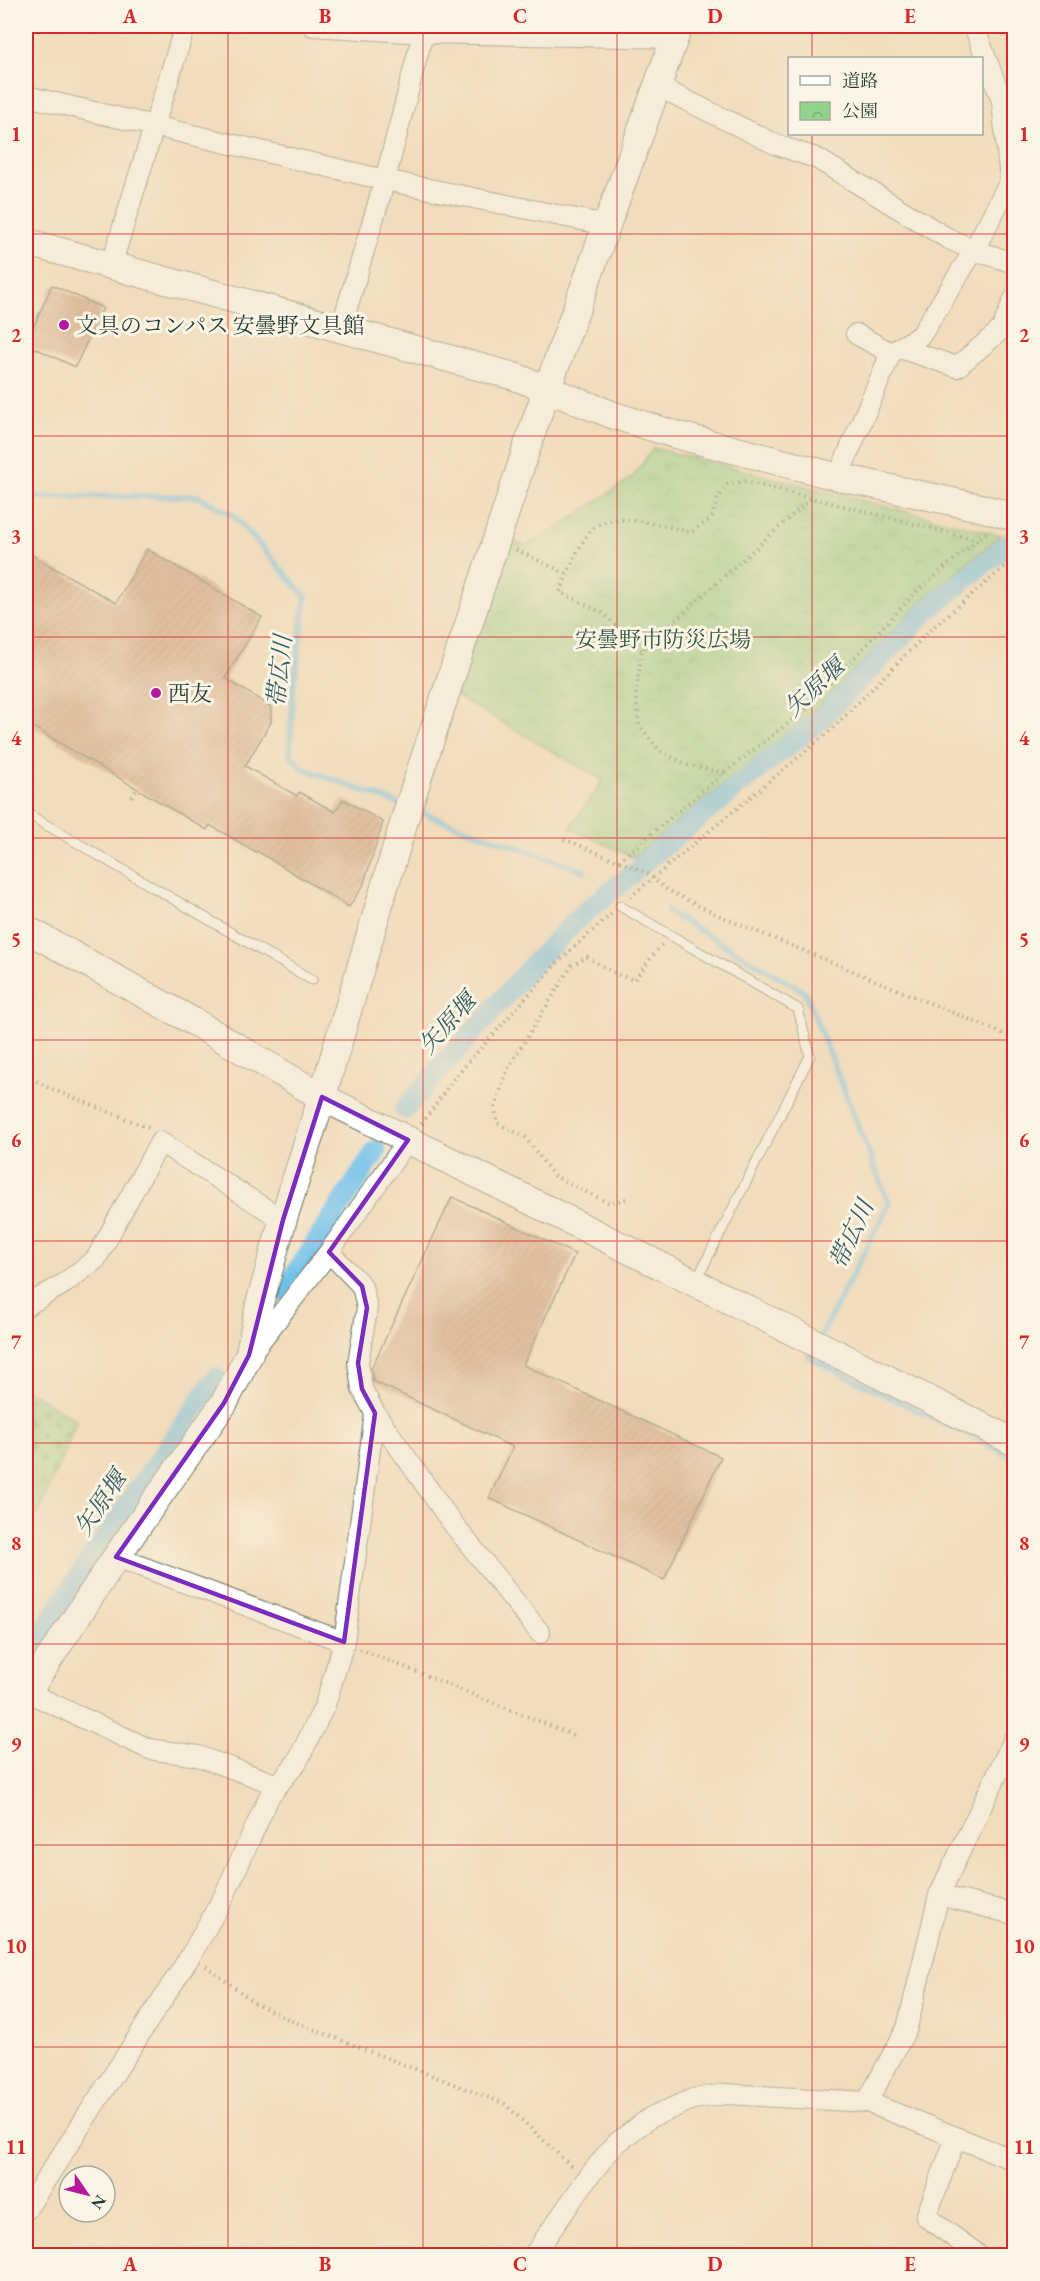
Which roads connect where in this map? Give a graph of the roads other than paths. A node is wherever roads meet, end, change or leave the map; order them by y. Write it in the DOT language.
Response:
graph roads {
  1 [pos="185,26"];
  2 [pos="313,26"];
  3 [pos="974,26"];
  4 [pos="424,29"];
  5 [pos="552,31"];
  6 [pos="677,32"];
  7 [pos="657,86"];
  8 [pos="26,96"];
  9 [pos="153,126"];
  10 [pos="385,180"];
  11 [pos="606,225"];
  12 [pos="26,243"];
  13 [pos="974,250"];
  14 [pos="1014,263"];
  15 [pos="111,266"];
  16 [pos="1014,299"];
  17 [pos="342,328"];
  18 [pos="856,334"];
  19 [pos="895,350"];
  20 [pos="547,389"];
  21 [pos="827,484"];
  22 [pos="1004,522"];
  23 [pos="26,813"];
  24 [pos="620,906"];
  25 [pos="26,929"];
  26 [pos="312,980"];
  27 [pos="322,1097"];
  28 [pos="408,1140"];
  29 [pos="283,1220"];
  30 [pos="329,1252"];
  31 [pos="695,1283"];
  32 [pos="26,1306"];
  33 [pos="249,1355"];
  34 [pos="375,1413"];
  35 [pos="1014,1442"];
  36 [pos="116,1557"];
  37 [pos="540,1633"];
  38 [pos="344,1642"];
  39 [pos="26,1693"];
  40 [pos="1014,1739"];
  41 [pos="278,1785"];
  42 [pos="939,1895"];
  43 [pos="1014,1914"];
  44 [pos="867,2102"];
  45 [pos="956,2137"];
  46 [pos="1014,2160"];
  47 [pos="26,2210"];
  48 [pos="533,2256"];
  49 [pos="980,2256"];
  1 -- 9 [label="street"];
  2 -- 4 [label="street"];
  3 -- 13 [label="street"];
  4 -- 5 [label="street"];
  4 -- 10 [label="street"];
  5 -- 6 [label="street"];
  6 -- 7 [label="street"];
  7 -- 11 [label="street"];
  7 -- 13 [label="street"];
  8 -- 9 [label="street"];
  9 -- 10 [label="street"];
  9 -- 15 [label="street"];
  10 -- 11 [label="street"];
  10 -- 17 [label="street"];
  11 -- 20 [label="street"];
  12 -- 15 [label="street"];
  13 -- 14 [label="street"];
  13 -- 19 [label="street"];
  15 -- 17 [label="street"];
  16 -- 19 [label="street"];
  17 -- 20 [label="street"];
  18 -- 19 [label="street"];
  19 -- 21 [label="street"];
  20 -- 21 [label="street"];
  20 -- 27 [label="street"];
  21 -- 22 [label="street"];
  23 -- 26 [label="lane"];
  24 -- 31 [label="lane"];
  25 -- 27 [label="street"];
  27 -- 28 [label="street"];
  27 -- 29 [label="street"];
  28 -- 30 [label="street"];
  28 -- 31 [label="street"];
  29 -- 32 [label="street"];
  29 -- 33 [label="street"];
  30 -- 33 [label="street"];
  30 -- 34 [label="street"];
  31 -- 35 [label="street"];
  33 -- 36 [label="street"];
  34 -- 37 [label="street"];
  34 -- 38 [label="street"];
  36 -- 38 [label="street"];
  36 -- 39 [label="street"];
  38 -- 41 [label="street"];
  39 -- 41 [label="street"];
  40 -- 42 [label="street"];
  41 -- 47 [label="street"];
  42 -- 43 [label="street"];
  42 -- 44 [label="street"];
  44 -- 45 [label="street"];
  44 -- 48 [label="street"];
  45 -- 46 [label="street"];
  45 -- 49 [label="street"];
}
